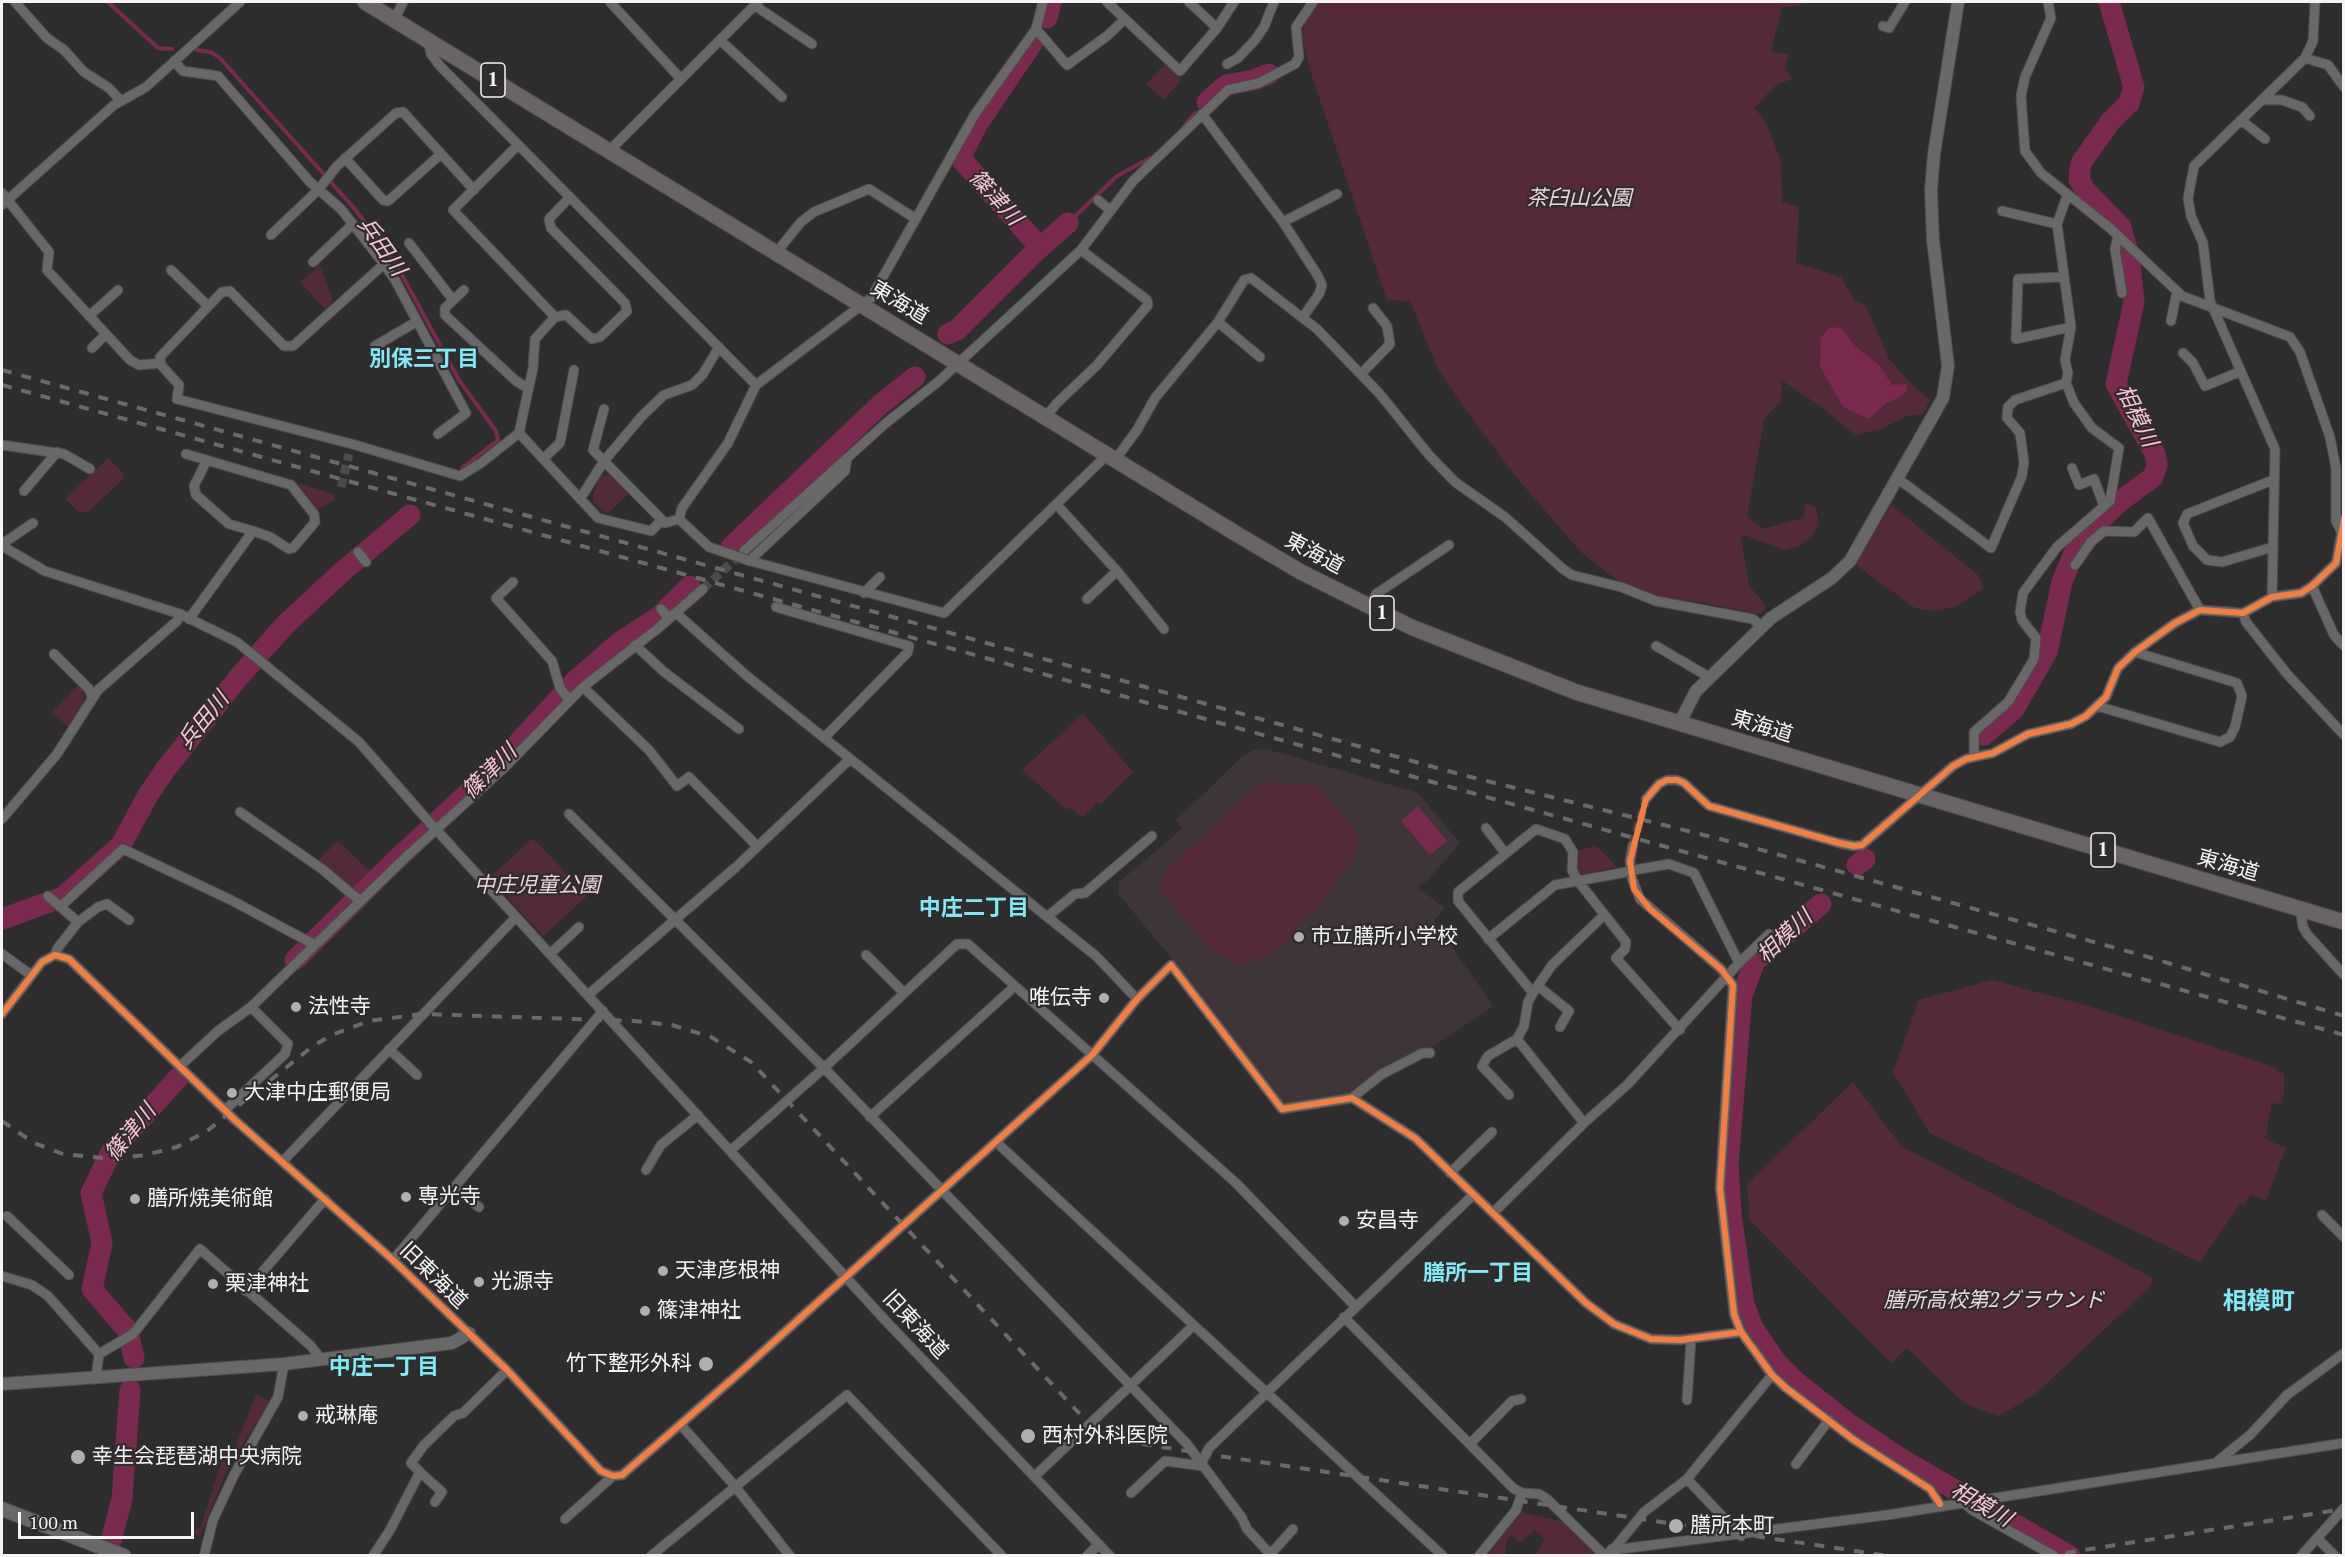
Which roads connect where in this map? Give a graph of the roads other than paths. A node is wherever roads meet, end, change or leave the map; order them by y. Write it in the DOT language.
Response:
graph roads {
  1 [pos="15,2"];
  2 [pos="240,2"];
  3 [pos="365,2"];
  4 [pos="403,2"];
  5 [pos="610,2"];
  6 [pos="1043,2"];
  7 [pos="1107,2"];
  8 [pos="1189,2"];
  9 [pos="1234,2"];
  10 [pos="1274,2"];
  11 [pos="1313,2"];
  12 [pos="1905,2"];
  13 [pos="1958,2"];
  14 [pos="2048,2"];
  15 [pos="2315,2"];
  16 [pos="756,3"];
  17 [pos="395,19"];
  18 [pos="1125,19"];
  19 [pos="1883,26"];
  20 [pos="1217,28"];
  21 [pos="1036,29"];
  22 [pos="428,40"];
  23 [pos="720,40"];
  24 [pos="812,44"];
  25 [pos="2305,58"];
  26 [pos="174,61"];
  27 [pos="1227,64"];
  28 [pos="681,79"];
  29 [pos="2343,87"];
  30 [pos="782,97"];
  31 [pos="2262,100"];
  32 [pos="121,101"];
  33 [pos="1202,114"];
  34 [pos="2310,117"];
  35 [pos="2241,120"];
  36 [pos="2265,139"];
  37 [pos="518,146"];
  38 [pos="609,151"];
  39 [pos="441,154"];
  40 [pos="345,158"];
  41 [pos="321,187"];
  42 [pos="474,190"];
  43 [pos="1337,194"];
  44 [pos="2067,196"];
  45 [pos="570,197"];
  46 [pos="3,199"];
  47 [pos="1098,200"];
  48 [pos="1110,210"];
  49 [pos="2002,211"];
  50 [pos="916,219"];
  51 [pos="1283,222"];
  52 [pos="353,224"];
  53 [pos="2058,224"];
  54 [pos="271,235"];
  55 [pos="2120,237"];
  56 [pos="409,243"];
  57 [pos="1081,249"];
  58 [pos="776,253"];
  59 [pos="313,262"];
  60 [pos="384,264"];
  61 [pos="171,270"];
  62 [pos="2062,277"];
  63 [pos="118,290"];
  64 [pos="464,290"];
  65 [pos="2176,291"];
  66 [pos="2122,293"];
  67 [pos="453,300"];
  68 [pos="863,305"];
  69 [pos="208,306"];
  70 [pos="1373,308"];
  71 [pos="2214,309"];
  72 [pos="89,316"];
  73 [pos="1303,316"];
  74 [pos="555,317"];
  75 [pos="2171,321"];
  76 [pos="416,322"];
  77 [pos="1218,322"];
  78 [pos="2071,327"];
  79 [pos="106,334"];
  80 [pos="375,346"];
  81 [pos="719,347"];
  82 [pos="92,348"];
  83 [pos="2183,353"];
  84 [pos="1260,357"];
  85 [pos="161,363"];
  86 [pos="958,364"];
  87 [pos="573,370"];
  88 [pos="2239,372"];
  89 [pos="1361,374"];
  90 [pos="2066,383"];
  91 [pos="756,385"];
  92 [pos="528,388"];
  93 [pos="604,408"];
  94 [pos="1046,417"];
  95 [pos="519,433"];
  96 [pos="438,434"];
  97 [pos="2,445"];
  98 [pos="57,452"];
  99 [pos="186,454"];
  100 [pos="1111,458"];
  101 [pos="543,459"];
  102 [pos="207,460"];
  103 [pos="604,461"];
  104 [pos="2072,468"];
  105 [pos="90,469"];
  106 [pos="1897,478"];
  107 [pos="2273,480"];
  108 [pos="24,491"];
  109 [pos="580,499"];
  110 [pos="1057,505"];
  111 [pos="2104,506"];
  112 [pos="680,519"];
  113 [pos="2343,519"];
  114 [pos="662,520"];
  115 [pos="33,523"];
  116 [pos="253,531"];
  117 [pos="2341,531"];
  118 [pos="2,545"];
  119 [pos="1449,545"];
  120 [pos="2273,547"];
  121 [pos="746,557"];
  122 [pos="2075,565"];
  123 [pos="2340,566"];
  124 [pos="1118,571"];
  125 [pos="880,577"];
  126 [pos="513,582"];
  127 [pos="2312,586"];
  128 [pos="703,589"];
  129 [pos="864,593"];
  130 [pos="2272,597"];
  131 [pos="1088,599"];
  132 [pos="776,607"];
  133 [pos="1369,607"];
  134 [pos="2200,610"];
  135 [pos="2243,613"];
  136 [pos="668,614"];
  137 [pos="184,616"];
  138 [pos="1761,627"];
  139 [pos="1164,629"];
  140 [pos="635,645"];
  141 [pos="1656,646"];
  142 [pos="2343,646"];
  143 [pos="2135,652"];
  144 [pos="54,654"];
  145 [pos="1709,677"];
  146 [pos="583,687"];
  147 [pos="92,697"];
  148 [pos="568,698"];
  149 [pos="2097,706"];
  150 [pos="1679,724"];
  151 [pos="739,729"];
  152 [pos="2343,735"];
  153 [pos="824,738"];
  154 [pos="1974,756"];
  155 [pos="850,759"];
  156 [pos="1920,795"];
  157 [pos="1646,799"];
  158 [pos="240,812"];
  159 [pos="569,814"];
  160 [pos="2,819"];
  161 [pos="433,827"];
  162 [pos="1486,828"];
  163 [pos="1152,836"];
  164 [pos="1633,845"];
  165 [pos="757,846"];
  166 [pos="1505,853"];
  167 [pos="1578,881"];
  168 [pos="48,896"];
  169 [pos="358,899"];
  170 [pos="59,905"];
  171 [pos="2301,909"];
  172 [pos="1048,916"];
  173 [pos="1603,916"];
  174 [pos="516,917"];
  175 [pos="676,919"];
  176 [pos="129,920"];
  177 [pos="78,922"];
  178 [pos="2343,922"];
  179 [pos="579,927"];
  180 [pos="1769,934"];
  181 [pos="1488,939"];
  182 [pos="313,943"];
  183 [pos="2,954"];
  184 [pos="550,954"];
  185 [pos="55,955"];
  186 [pos="866,955"];
  187 [pos="1739,963"];
  188 [pos="31,975"];
  189 [pos="2343,975"];
  190 [pos="1729,976"];
  191 [pos="1014,987"];
  192 [pos="1535,989"];
  193 [pos="904,993"];
  194 [pos="588,995"];
  195 [pos="1137,999"];
  196 [pos="251,1007"];
  197 [pos="603,1011"];
  198 [pos="2,1014"];
  199 [pos="1560,1026"];
  200 [pos="1680,1030"];
  201 [pos="1517,1040"];
  202 [pos="389,1049"];
  203 [pos="1430,1053"];
  204 [pos="1092,1055"];
  205 [pos="180,1066"];
  206 [pos="824,1068"];
  207 [pos="417,1075"];
  208 [pos="1509,1095"];
  209 [pos="1352,1098"];
  210 [pos="225,1110"];
  211 [pos="698,1115"];
  212 [pos="870,1117"];
  213 [pos="1584,1123"];
  214 [pos="1492,1132"];
  215 [pos="996,1142"];
  216 [pos="730,1151"];
  217 [pos="283,1161"];
  218 [pos="646,1170"];
  219 [pos="1450,1173"];
  220 [pos="454,1188"];
  221 [pos="942,1190"];
  222 [pos="1472,1196"];
  223 [pos="325,1199"];
  224 [pos="479,1208"];
  225 [pos="1493,1213"];
  226 [pos="2322,1215"];
  227 [pos="7,1216"];
  228 [pos="2343,1237"];
  229 [pos="393,1260"];
  230 [pos="69,1275"];
  231 [pos="2,1276"];
  232 [pos="847,1277"];
  233 [pos="246,1291"];
  234 [pos="1355,1306"];
  235 [pos="1344,1317"];
  236 [pos="1193,1326"];
  237 [pos="1741,1332"];
  238 [pos="469,1333"];
  239 [pos="1692,1339"];
  240 [pos="2343,1353"];
  241 [pos="99,1354"];
  242 [pos="321,1359"];
  243 [pos="284,1364"];
  244 [pos="507,1370"];
  245 [pos="1772,1376"];
  246 [pos="96,1377"];
  247 [pos="2,1384"];
  248 [pos="1131,1386"];
  249 [pos="1265,1393"];
  250 [pos="1521,1399"];
  251 [pos="1687,1400"];
  252 [pos="1829,1420"];
  253 [pos="680,1424"];
  254 [pos="2343,1443"];
  255 [pos="1470,1444"];
  256 [pos="2217,1462"];
  257 [pos="1796,1464"];
  258 [pos="1202,1465"];
  259 [pos="420,1472"];
  260 [pos="613,1476"];
  261 [pos="1035,1476"];
  262 [pos="1687,1479"];
  263 [pos="735,1485"];
  264 [pos="1131,1493"];
  265 [pos="1522,1493"];
  266 [pos="1967,1500"];
  267 [pos="435,1502"];
  268 [pos="1940,1504"];
  269 [pos="2343,1508"];
  270 [pos="2,1509"];
  271 [pos="565,1519"];
  272 [pos="1293,1529"];
  273 [pos="1741,1536"];
  274 [pos="2317,1538"];
  275 [pos="1099,1544"];
  276 [pos="114,1552"];
  277 [pos="1609,1554"];
  278 [pos="1270,1555"];
  279 [pos="204,1556"];
  280 [pos="373,1556"];
  281 [pos="651,1556"];
  282 [pos="790,1556"];
  283 [pos="1002,1556"];
  284 [pos="1087,1556"];
  285 [pos="1110,1556"];
  286 [pos="1443,1556"];
  287 [pos="1479,1556"];
  288 [pos="2054,1556"];
  289 [pos="2301,1556"];
  290 [pos="2335,1556"];
  1 -- 32 [label="street"];
  2 -- 26 [label="street"];
  3 -- 17 [label="highway, 東海道 / 1"];
  4 -- 17 [label="street"];
  5 -- 28 [label="street"];
  6 -- 21 [label="street"];
  7 -- 18 [label="street"];
  8 -- 20 [label="street"];
  9 -- 20 [label="street"];
  10 -- 27 [label="street"];
  11 -- 33 [label="street"];
  12 -- 19 [label="street"];
  13 -- 106 [label="street"];
  14 -- 44 [label="street"];
  15 -- 25 [label="street"];
  16 -- 23 [label="street"];
  16 -- 24 [label="street"];
  17 -- 22 [label="highway, 東海道 / 1"];
  18 -- 20 [label="street"];
  18 -- 21 [label="street"];
  21 -- 50 [label="street"];
  22 -- 37 [label="street"];
  22 -- 38 [label="highway, 東海道 / 1"];
  23 -- 28 [label="street"];
  23 -- 30 [label="street"];
  25 -- 29 [label="street"];
  25 -- 31 [label="street"];
  26 -- 32 [label="street"];
  26 -- 41 [label="street"];
  28 -- 38 [label="street"];
  31 -- 34 [label="street"];
  31 -- 35 [label="street"];
  32 -- 46 [label="street"];
  33 -- 48 [label="street"];
  33 -- 51 [label="street"];
  35 -- 36 [label="street"];
  35 -- 71 [label="street"];
  37 -- 42 [label="street"];
  37 -- 45 [label="street"];
  38 -- 58 [label="highway, 東海道 / 1"];
  39 -- 40 [label="street"];
  39 -- 40 [label="street"];
  39 -- 42 [label="street"];
  40 -- 41 [label="street"];
  41 -- 52 [label="street"];
  41 -- 54 [label="street"];
  42 -- 74 [label="street"];
  43 -- 51 [label="street"];
  44 -- 53 [label="street"];
  44 -- 55 [label="street"];
  45 -- 74 [label="street"];
  45 -- 81 [label="street"];
  46 -- 72 [label="street"];
  47 -- 48 [label="street"];
  48 -- 57 [label="street"];
  49 -- 53 [label="street"];
  50 -- 58 [label="street"];
  50 -- 68 [label="street"];
  51 -- 73 [label="street"];
  52 -- 59 [label="street"];
  52 -- 60 [label="street"];
  53 -- 62 [label="street"];
  55 -- 65 [label="street"];
  55 -- 66 [label="street"];
  56 -- 67 [label="street"];
  57 -- 86 [label="street"];
  57 -- 94 [label="street"];
  58 -- 68 [label="highway, 東海道 / 1"];
  60 -- 69 [label="street"];
  60 -- 76 [label="street"];
  61 -- 69 [label="street"];
  62 -- 78 [label="street"];
  62 -- 78 [label="street"];
  63 -- 72 [label="street"];
  64 -- 67 [label="street"];
  65 -- 71 [label="street"];
  65 -- 75 [label="street"];
  67 -- 92 [label="street"];
  68 -- 86 [label="highway, 東海道 / 1"];
  68 -- 91 [label="street"];
  69 -- 85 [label="street"];
  70 -- 89 [label="street"];
  71 -- 88 [label="street"];
  71 -- 117 [label="street"];
  72 -- 79 [label="street"];
  73 -- 77 [label="street"];
  73 -- 89 [label="street"];
  74 -- 92 [label="street"];
  76 -- 80 [label="street"];
  76 -- 96 [label="street"];
  77 -- 84 [label="street"];
  77 -- 100 [label="street"];
  78 -- 90 [label="street"];
  79 -- 82 [label="street"];
  79 -- 85 [label="street"];
  81 -- 91 [label="street"];
  81 -- 103 [label="street"];
  83 -- 88 [label="street"];
  85 -- 95 [label="street"];
  86 -- 94 [label="highway, 東海道 / 1"];
  86 -- 121 [label="street"];
  87 -- 101 [label="street"];
  88 -- 107 [label="street"];
  89 -- 138 [label="street"];
  90 -- 106 [label="street"];
  90 -- 111 [label="street"];
  91 -- 112 [label="street"];
  92 -- 95 [label="street"];
  93 -- 103 [label="street"];
  94 -- 100 [label="highway, 東海道 / 1"];
  95 -- 101 [label="street"];
  97 -- 98 [label="street"];
  98 -- 105 [label="street"];
  98 -- 108 [label="street"];
  99 -- 102 [label="street"];
  100 -- 110 [label="street"];
  100 -- 133 [label="highway, 東海道 / 1"];
  101 -- 109 [label="street"];
  102 -- 116 [label="street"];
  102 -- 116 [label="street"];
  103 -- 109 [label="street"];
  103 -- 114 [label="street"];
  104 -- 111 [label="street"];
  106 -- 138 [label="street"];
  107 -- 120 [label="street"];
  107 -- 120 [label="street"];
  109 -- 114 [label="street"];
  110 -- 124 [label="street"];
  110 -- 129 [label="street"];
  111 -- 154 [label="street"];
  112 -- 114 [label="street"];
  112 -- 121 [label="street, bridge"];
  113 -- 117 [label="street"];
  115 -- 118 [label="street"];
  116 -- 137 [label="street"];
  117 -- 123 [label="street"];
  118 -- 137 [label="street, 旧東海道"];
  119 -- 133 [label="street"];
  120 -- 130 [label="street"];
  121 -- 129 [label="street"];
  122 -- 134 [label="street"];
  123 -- 127 [label="street"];
  124 -- 131 [label="street"];
  124 -- 139 [label="street"];
  125 -- 129 [label="street"];
  126 -- 148 [label="street"];
  127 -- 130 [label="street"];
  127 -- 142 [label="street"];
  128 -- 136 [label="street"];
  130 -- 135 [label="street"];
  132 -- 153 [label="street"];
  133 -- 150 [label="highway, 東海道 / 1"];
  134 -- 135 [label="street"];
  134 -- 143 [label="street"];
  135 -- 152 [label="street"];
  136 -- 140 [label="street"];
  136 -- 153 [label="street"];
  137 -- 147 [label="street"];
  137 -- 161 [label="street, 旧東海道"];
  138 -- 145 [label="street"];
  140 -- 146 [label="street"];
  140 -- 151 [label="street"];
  141 -- 145 [label="street"];
  143 -- 149 [label="street"];
  143 -- 149 [label="street"];
  144 -- 147 [label="street"];
  145 -- 150 [label="street"];
  146 -- 148 [label="street"];
  146 -- 165 [label="street"];
  147 -- 160 [label="street"];
  148 -- 161 [label="street"];
  149 -- 154 [label="street"];
  150 -- 156 [label="highway, 東海道 / 1"];
  153 -- 155 [label="street"];
  154 -- 156 [label="street"];
  155 -- 165 [label="street"];
  155 -- 172 [label="street"];
  156 -- 157 [label="street"];
  156 -- 171 [label="highway, 東海道 / 1"];
  158 -- 169 [label="street"];
  159 -- 175 [label="street"];
  161 -- 169 [label="street"];
  161 -- 174 [label="street, 旧東海道"];
  162 -- 166 [label="street"];
  163 -- 172 [label="street"];
  164 -- 190 [label="street"];
  165 -- 175 [label="street"];
  166 -- 167 [label="street"];
  166 -- 181 [label="street"];
  167 -- 173 [label="street"];
  167 -- 181 [label="street"];
  167 -- 187 [label="street, bridge"];
  168 -- 170 [label="street"];
  169 -- 182 [label="street"];
  170 -- 177 [label="street"];
  170 -- 182 [label="street"];
  171 -- 178 [label="highway, 東海道 / 1"];
  171 -- 189 [label="street"];
  172 -- 195 [label="street"];
  173 -- 192 [label="street"];
  173 -- 200 [label="street"];
  174 -- 184 [label="street, 旧東海道"];
  174 -- 202 [label="street"];
  175 -- 194 [label="street"];
  175 -- 206 [label="street"];
  176 -- 177 [label="street"];
  177 -- 185 [label="street"];
  179 -- 184 [label="street"];
  180 -- 187 [label="street"];
  181 -- 192 [label="street"];
  182 -- 196 [label="street"];
  183 -- 188 [label="street"];
  184 -- 194 [label="street, 旧東海道"];
  185 -- 188 [label="street"];
  185 -- 205 [label="street, 旧東海道"];
  186 -- 193 [label="street"];
  187 -- 190 [label="street"];
  188 -- 198 [label="street"];
  190 -- 200 [label="street"];
  190 -- 237 [label="street"];
  191 -- 193 [label="street"];
  191 -- 204 [label="street"];
  191 -- 212 [label="street"];
  192 -- 199 [label="street"];
  192 -- 201 [label="street"];
  193 -- 206 [label="street"];
  194 -- 197 [label="street, 旧東海道"];
  195 -- 204 [label="street"];
  195 -- 209 [label="street"];
  196 -- 205 [label="street"];
  196 -- 210 [label="street"];
  197 -- 211 [label="street, 旧東海道"];
  197 -- 220 [label="street"];
  200 -- 213 [label="street"];
  201 -- 208 [label="street"];
  201 -- 213 [label="street"];
  202 -- 207 [label="street"];
  202 -- 217 [label="street"];
  203 -- 209 [label="street"];
  204 -- 215 [label="street"];
  204 -- 234 [label="street"];
  205 -- 210 [label="street, 旧東海道"];
  206 -- 212 [label="street"];
  206 -- 216 [label="street"];
  209 -- 219 [label="street"];
  210 -- 217 [label="street, 旧東海道"];
  211 -- 216 [label="street, 旧東海道"];
  211 -- 218 [label="street"];
  212 -- 221 [label="street"];
  213 -- 225 [label="street"];
  214 -- 219 [label="street"];
  215 -- 221 [label="street"];
  215 -- 236 [label="street"];
  216 -- 232 [label="street, 旧東海道"];
  217 -- 223 [label="street, 旧東海道"];
  219 -- 222 [label="street"];
  220 -- 224 [label="street"];
  220 -- 229 [label="street"];
  221 -- 232 [label="street"];
  221 -- 248 [label="street"];
  222 -- 225 [label="street"];
  222 -- 234 [label="street"];
  223 -- 229 [label="street, 旧東海道"];
  223 -- 233 [label="street"];
  225 -- 239 [label="street"];
  226 -- 228 [label="street"];
  227 -- 230 [label="street"];
  229 -- 238 [label="street, 旧東海道"];
  231 -- 241 [label="street"];
  232 -- 253 [label="street"];
  232 -- 261 [label="street, 旧東海道"];
  233 -- 241 [label="street"];
  233 -- 242 [label="street"];
  234 -- 235 [label="street"];
  235 -- 249 [label="street"];
  235 -- 255 [label="street"];
  236 -- 248 [label="street"];
  236 -- 249 [label="street"];
  237 -- 239 [label="street"];
  237 -- 245 [label="street"];
  238 -- 242 [label="street"];
  238 -- 244 [label="street, 旧東海道"];
  239 -- 251 [label="street"];
  240 -- 256 [label="street"];
  241 -- 246 [label="street"];
  242 -- 243 [label="street"];
  243 -- 246 [label="street"];
  243 -- 279 [label="street"];
  244 -- 259 [label="street"];
  244 -- 260 [label="street, 旧東海道"];
  245 -- 252 [label="street"];
  245 -- 262 [label="street"];
  246 -- 247 [label="street"];
  248 -- 258 [label="street"];
  248 -- 261 [label="street"];
  249 -- 258 [label="street"];
  249 -- 286 [label="street"];
  250 -- 255 [label="street"];
  252 -- 257 [label="street"];
  252 -- 268 [label="street"];
  253 -- 260 [label="street"];
  253 -- 263 [label="street"];
  254 -- 256 [label="street"];
  255 -- 265 [label="street"];
  256 -- 266 [label="street"];
  258 -- 264 [label="street"];
  258 -- 278 [label="street"];
  259 -- 267 [label="street"];
  259 -- 280 [label="street"];
  260 -- 271 [label="street"];
  261 -- 275 [label="street, 旧東海道"];
  262 -- 273 [label="street"];
  262 -- 277 [label="street"];
  263 -- 281 [label="street"];
  263 -- 282 [label="street"];
  263 -- 283 [label="street"];
  265 -- 277 [label="street"];
  265 -- 287 [label="street"];
  266 -- 268 [label="street"];
  266 -- 288 [label="street"];
  268 -- 273 [label="street"];
  269 -- 274 [label="street"];
  270 -- 276 [label="main road"];
  272 -- 278 [label="street"];
  273 -- 277 [label="street"];
  274 -- 289 [label="street"];
  274 -- 290 [label="street"];
  275 -- 284 [label="street"];
  275 -- 285 [label="street, 旧東海道"];
}
